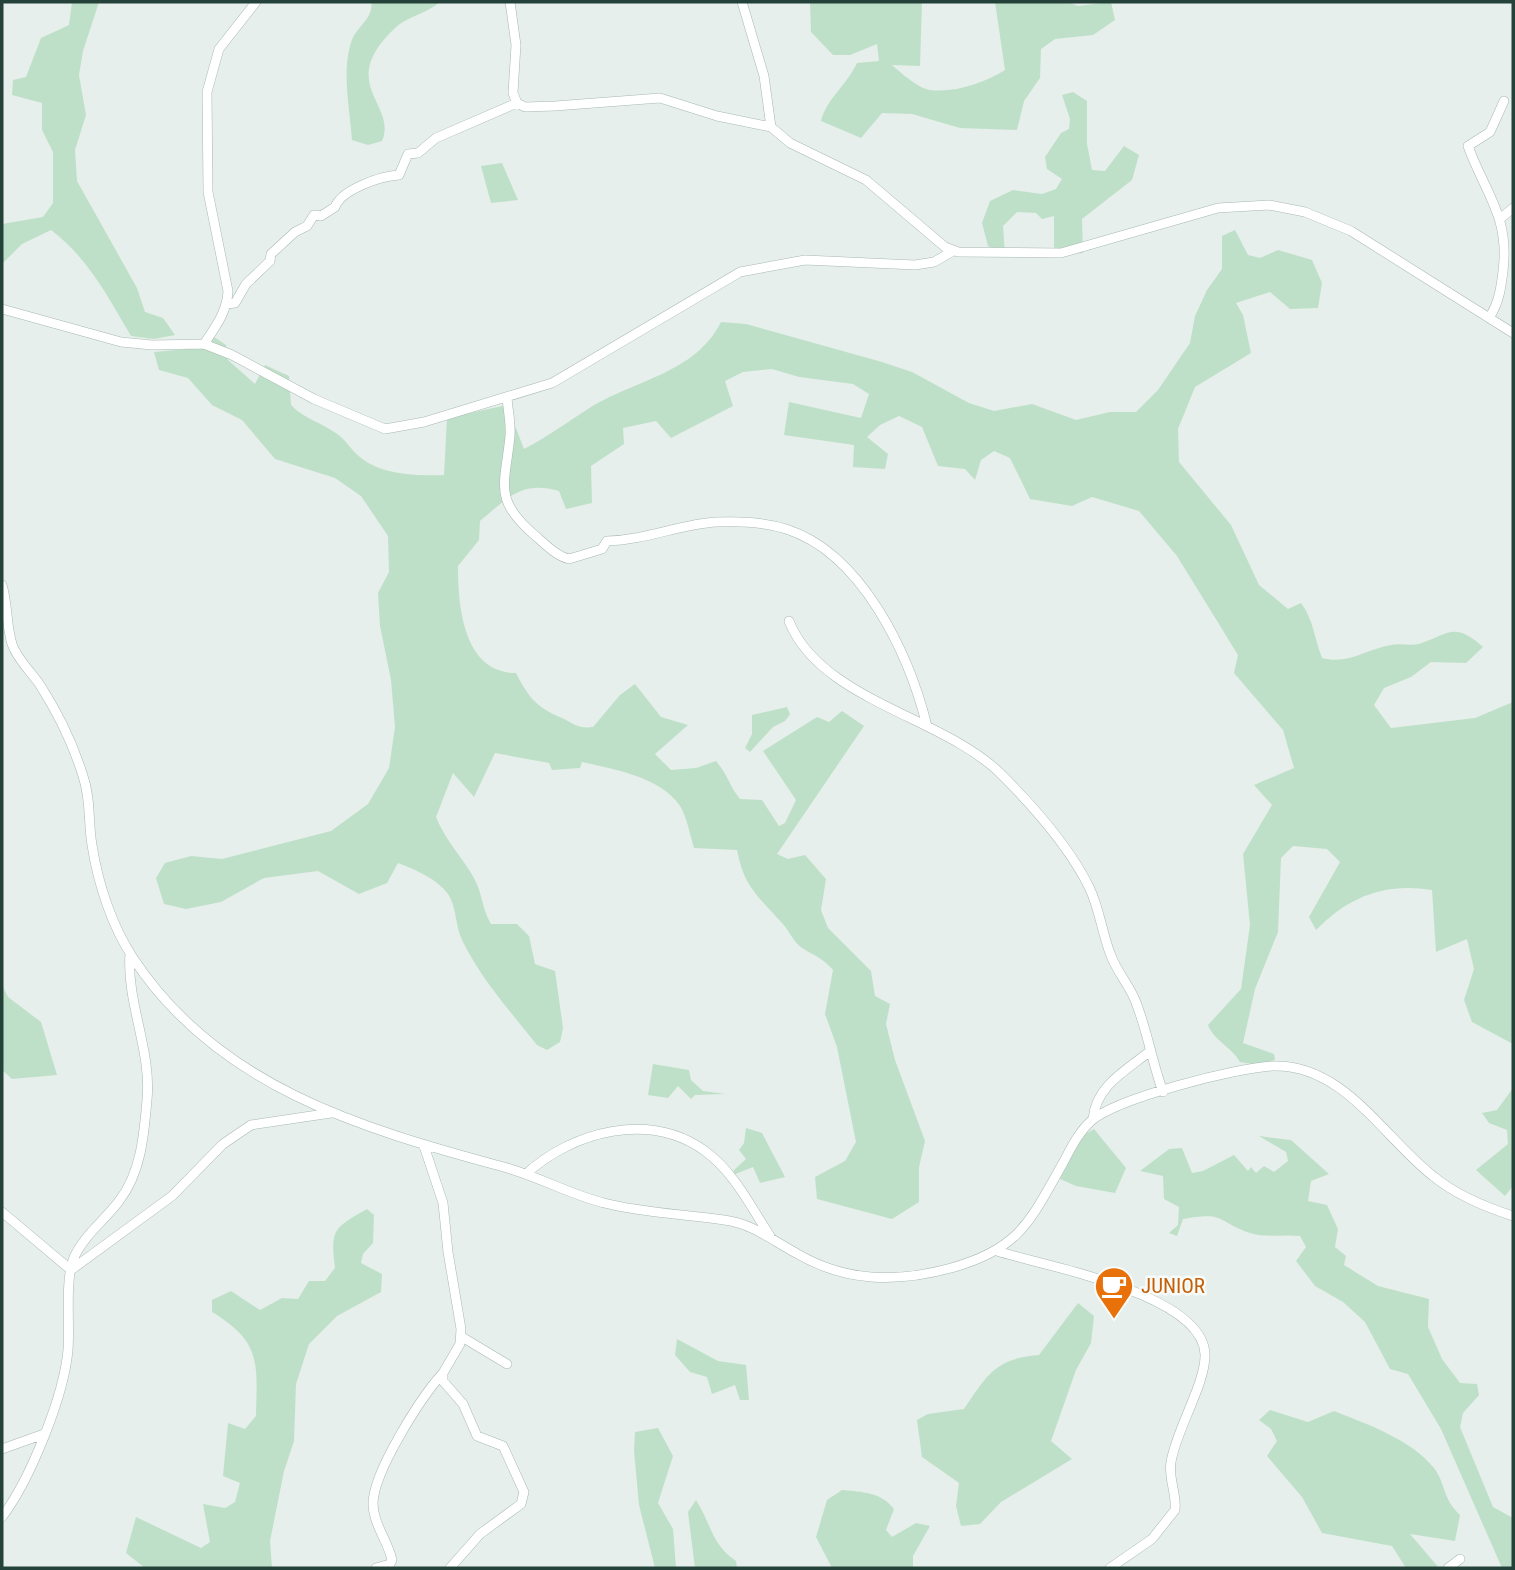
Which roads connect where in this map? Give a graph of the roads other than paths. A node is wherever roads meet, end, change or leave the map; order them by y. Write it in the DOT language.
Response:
graph roads {
  1 [pos="256,2"];
  2 [pos="510,2"];
  3 [pos="742,2"];
  4 [pos="1504,101"];
  5 [pos="517,103"];
  6 [pos="771,127"];
  7 [pos="1513,208"];
  8 [pos="1502,218"];
  9 [pos="953,251"];
  10 [pos="227,304"];
  11 [pos="2,309"];
  12 [pos="1489,318"];
  13 [pos="1513,333"];
  14 [pos="204,344"];
  15 [pos="506,398"];
  16 [pos="2,584"];
  17 [pos="789,621"];
  18 [pos="927,726"];
  19 [pos="130,953"];
  20 [pos="1149,1052"];
  21 [pos="1163,1091"];
  22 [pos="334,1113"];
  23 [pos="1093,1119"];
  24 [pos="425,1146"];
  25 [pos="526,1174"];
  26 [pos="2,1212"];
  27 [pos="1513,1216"];
  28 [pos="772,1239"];
  29 [pos="997,1251"];
  30 [pos="71,1270"];
  31 [pos="462,1337"];
  32 [pos="507,1364"];
  33 [pos="443,1373"];
  34 [pos="44,1434"];
  35 [pos="2,1449"];
  36 [pos="2,1517"];
  37 [pos="1460,1559"];
  38 [pos="376,1568"];
  39 [pos="450,1568"];
  40 [pos="1110,1568"];
  41 [pos="1448,1568"];
  1 -- 10 [label="street"];
  2 -- 5 [label="street"];
  3 -- 6 [label="street"];
  4 -- 8 [label="street"];
  5 -- 6 [label="street"];
  5 -- 10 [label="street"];
  6 -- 9 [label="street"];
  7 -- 8 [label="street"];
  8 -- 12 [label="street"];
  9 -- 12 [label="street"];
  9 -- 15 [label="street"];
  10 -- 14 [label="street"];
  11 -- 14 [label="street"];
  12 -- 13 [label="street"];
  14 -- 15 [label="street"];
  15 -- 18 [label="street"];
  16 -- 19 [label="street"];
  17 -- 18 [label="street"];
  18 -- 20 [label="street"];
  19 -- 22 [label="street"];
  19 -- 30 [label="street"];
  20 -- 21 [label="street"];
  20 -- 23 [label="street"];
  21 -- 23 [label="street"];
  21 -- 27 [label="street"];
  22 -- 24 [label="street"];
  22 -- 30 [label="street"];
  23 -- 29 [label="street"];
  24 -- 25 [label="street"];
  24 -- 31 [label="street"];
  25 -- 28 [label="street"];
  25 -- 28 [label="street"];
  26 -- 30 [label="street"];
  28 -- 29 [label="street"];
  29 -- 40 [label="street"];
  30 -- 34 [label="street"];
  31 -- 32 [label="street"];
  31 -- 33 [label="street"];
  33 -- 38 [label="street"];
  33 -- 39 [label="street"];
  34 -- 35 [label="street"];
  34 -- 36 [label="street"];
  37 -- 41 [label="street"];
}
